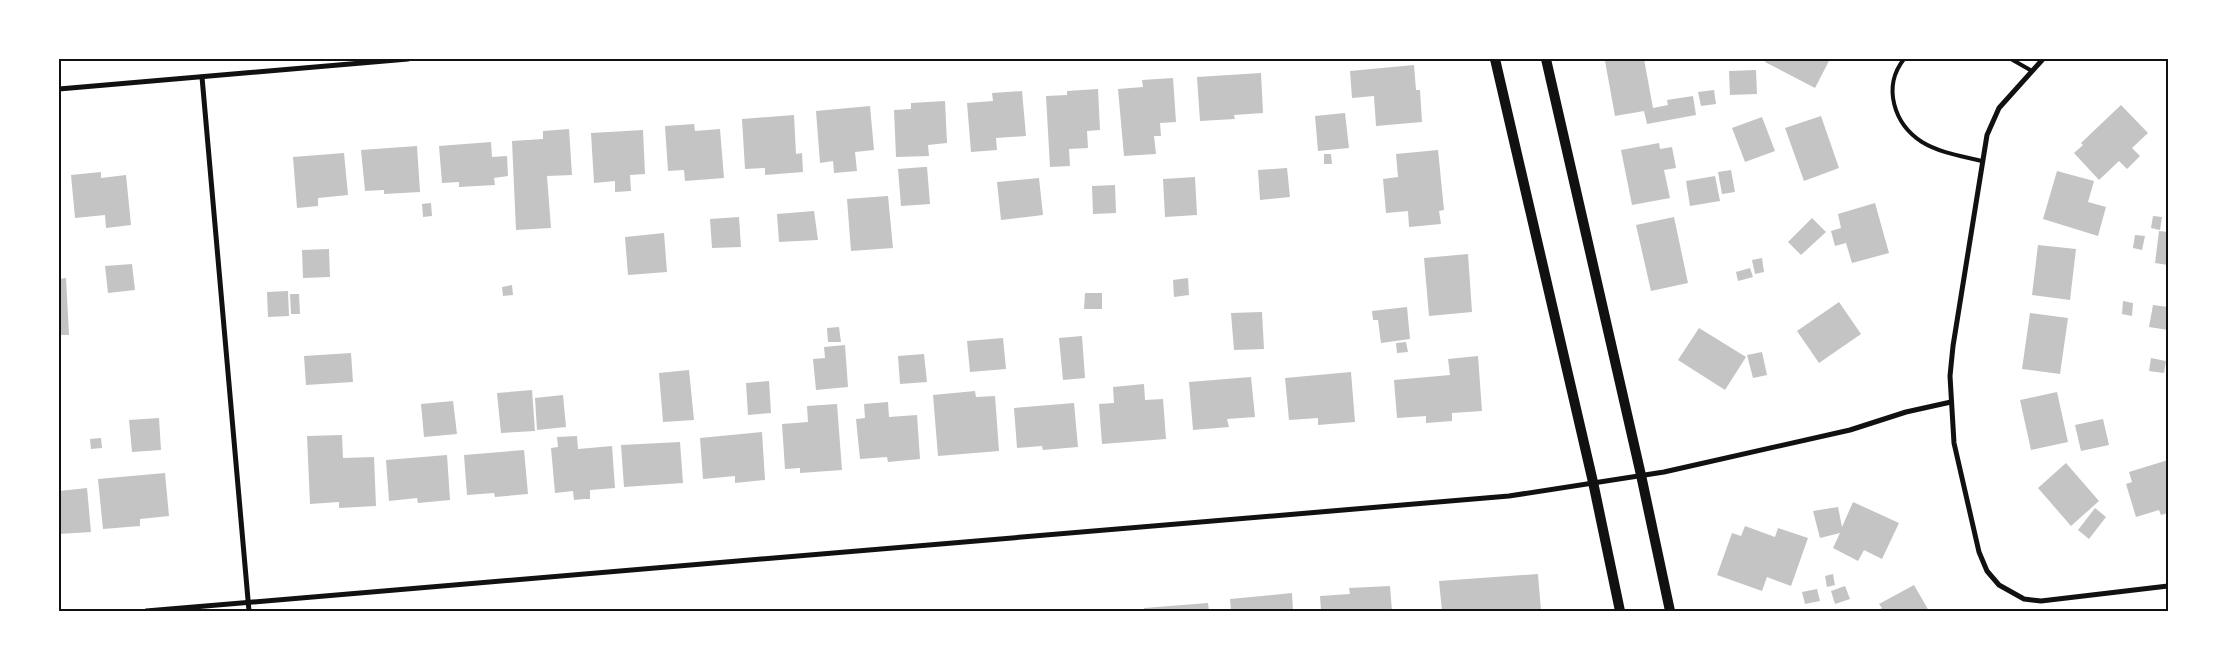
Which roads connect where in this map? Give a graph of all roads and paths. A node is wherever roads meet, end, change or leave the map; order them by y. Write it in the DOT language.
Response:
graph roads {
  1 [pos="408,59"];
  2 [pos="1495,59"];
  3 [pos="1546,59"];
  4 [pos="1904,59"];
  5 [pos="2012,59"];
  6 [pos="2042,60"];
  7 [pos="2032,71"];
  8 [pos="202,77"];
  9 [pos="59,89"];
  10 [pos="1982,161"];
  11 [pos="1951,402"];
  12 [pos="1641,475"];
  13 [pos="1593,482"];
  14 [pos="2168,586"];
  15 [pos="248,603"];
  16 [pos="146,611"];
  17 [pos="249,611"];
  18 [pos="1620,611"];
  19 [pos="1670,611"];
  1 -- 8 [label="street"];
  2 -- 13 [label="main road"];
  3 -- 12 [label="main road"];
  4 -- 10 [label="lane"];
  5 -- 7 [label="lane"];
  6 -- 7 [label="street"];
  7 -- 10 [label="street"];
  8 -- 9 [label="street"];
  8 -- 15 [label="street"];
  10 -- 11 [label="street"];
  11 -- 12 [label="street"];
  11 -- 14 [label="street"];
  12 -- 13 [label="street"];
  12 -- 19 [label="main road"];
  13 -- 15 [label="street"];
  13 -- 18 [label="main road"];
  15 -- 16 [label="street"];
  15 -- 17 [label="street"];
}
